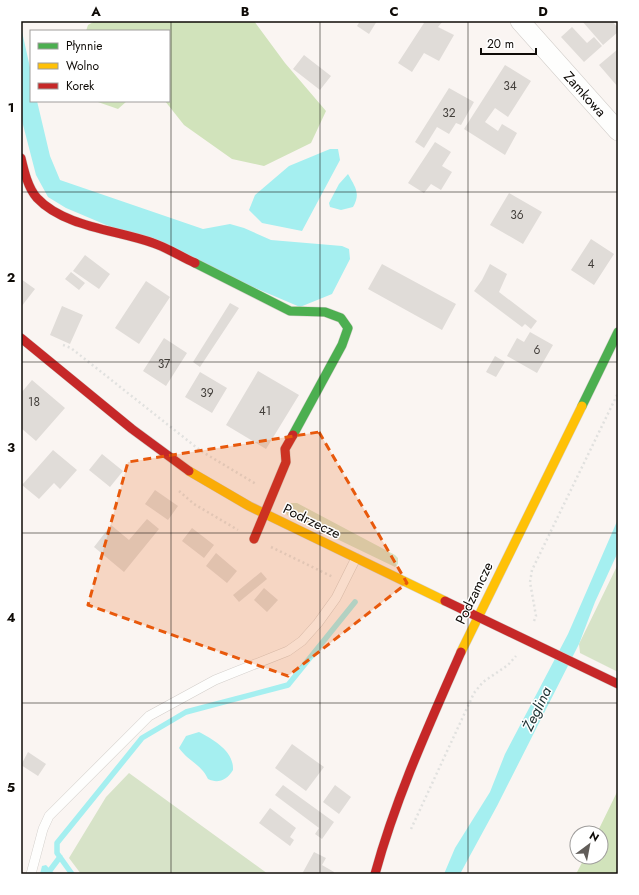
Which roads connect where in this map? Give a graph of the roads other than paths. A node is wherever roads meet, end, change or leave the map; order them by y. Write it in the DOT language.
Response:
graph roads {
  1 [pos="530,25"];
  2 [pos="618,132"];
  3 [pos="21,158"];
  4 [pos="618,332"];
  5 [pos="21,338"];
  6 [pos="266,514"];
  7 [pos="254,539"];
  8 [pos="356,558"];
  9 [pos="477,617"];
  10 [pos="618,684"];
  11 [pos="31,874"];
  12 [pos="375,874"];
  1 -- 2 [label="street, Zamkowa"];
  3 -- 6 [label="street"];
  4 -- 9 [label="street, Podzamcze"];
  5 -- 6 [label="street, Podrzecze"];
  6 -- 7 [label="street"];
  6 -- 8 [label="street, Podrzecze"];
  8 -- 9 [label="street, Podrzecze"];
  8 -- 11 [label="lane"];
  9 -- 10 [label="street, Podrzecze"];
  9 -- 12 [label="street, Podzamcze"];
}
